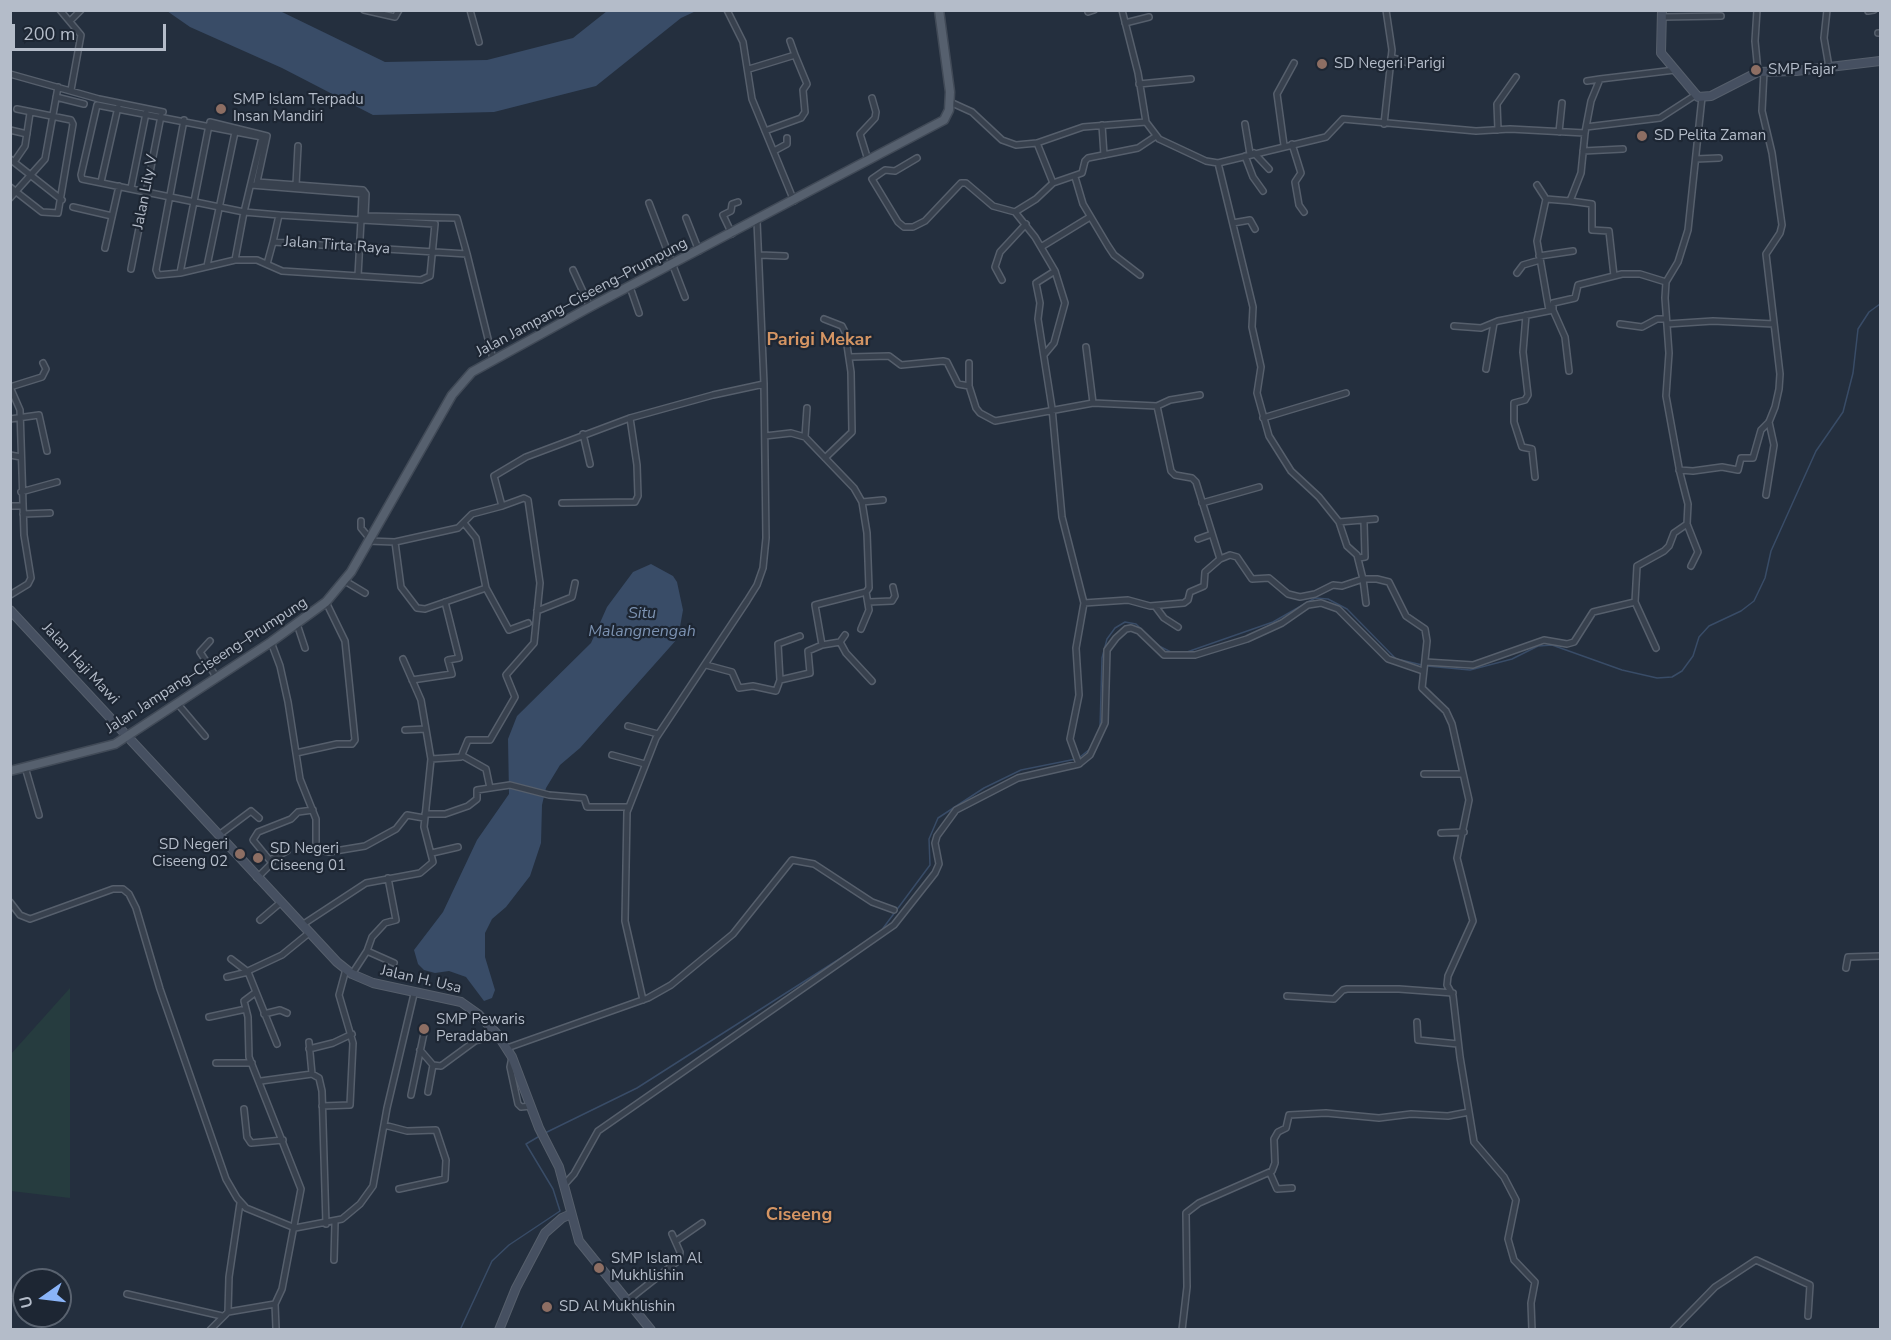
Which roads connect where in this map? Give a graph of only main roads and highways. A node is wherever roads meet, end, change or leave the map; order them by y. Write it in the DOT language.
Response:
graph roads {
  1 [pos="939,10"];
  2 [pos="10,771"];
  1 -- 2 [label="main road, Jalan Jampang–Ciseeng–Prumpung"];
}
